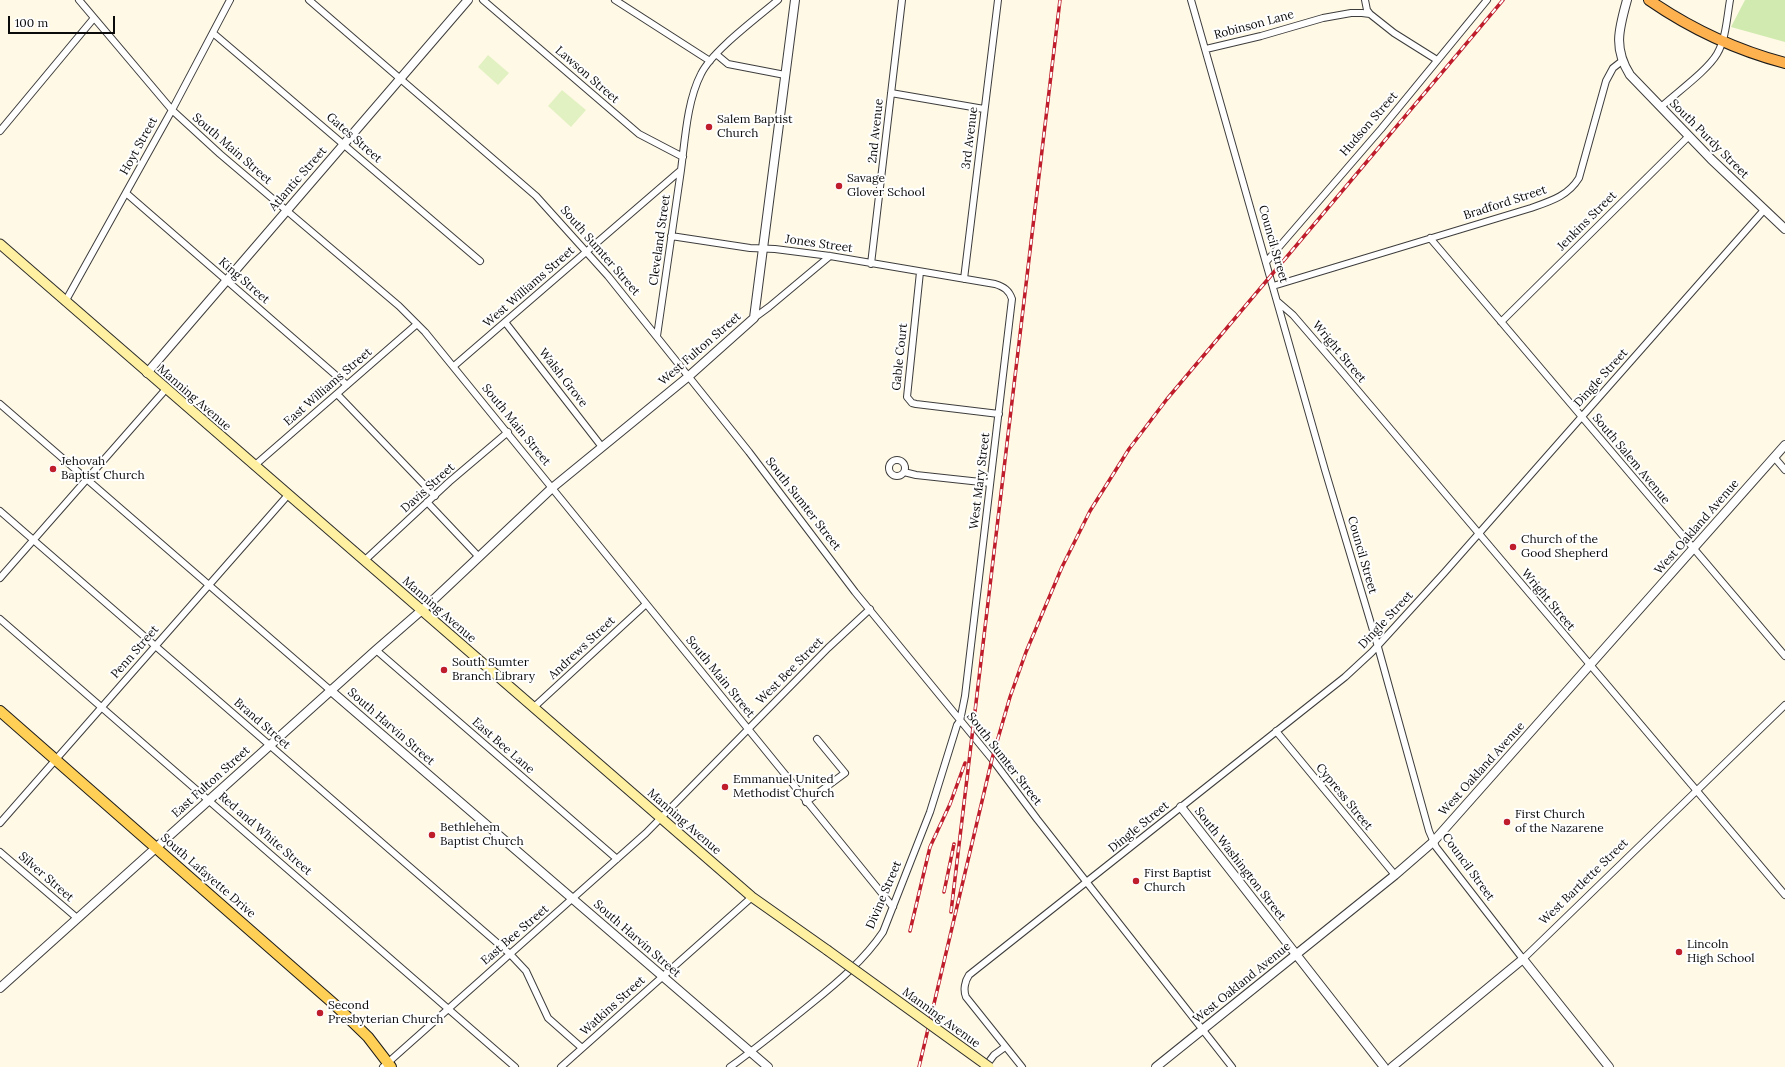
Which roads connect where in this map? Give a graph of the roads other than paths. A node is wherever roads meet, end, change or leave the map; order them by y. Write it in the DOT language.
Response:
graph roads {
  1 [pos="79,0"];
  2 [pos="230,0"];
  3 [pos="309,0"];
  4 [pos="468,0"];
  5 [pos="483,0"];
  6 [pos="617,0"];
  7 [pos="778,0"];
  8 [pos="795,0"];
  9 [pos="902,0"];
  10 [pos="998,0"];
  11 [pos="1191,0"];
  12 [pos="1365,0"];
  13 [pos="1487,0"];
  14 [pos="1627,0"];
  15 [pos="1649,0"];
  16 [pos="1730,0"];
  17 [pos="1370,14"];
  18 [pos="94,18"];
  19 [pos="213,33"];
  20 [pos="1722,42"];
  21 [pos="1206,49"];
  22 [pos="716,54"];
  23 [pos="1438,60"];
  24 [pos="1622,60"];
  25 [pos="710,61"];
  26 [pos="1785,63"];
  27 [pos="786,75"];
  28 [pos="401,78"];
  29 [pos="891,93"];
  30 [pos="1661,107"];
  31 [pos="984,109"];
  32 [pos="172,110"];
  33 [pos="0,131"];
  34 [pos="1689,136"];
  35 [pos="344,144"];
  36 [pos="683,157"];
  37 [pos="681,170"];
  38 [pos="126,193"];
  39 [pos="287,210"];
  40 [pos="1764,210"];
  41 [pos="1785,229"];
  42 [pos="671,236"];
  43 [pos="1430,238"];
  44 [pos="0,244"];
  45 [pos="762,248"];
  46 [pos="587,251"];
  47 [pos="830,256"];
  48 [pos="480,261"];
  49 [pos="1266,262"];
  50 [pos="871,264"];
  51 [pos="920,272"];
  52 [pos="964,279"];
  53 [pos="226,281"];
  54 [pos="1273,286"];
  55 [pos="65,302"];
  56 [pos="1278,302"];
  57 [pos="754,318"];
  58 [pos="505,322"];
  59 [pos="1501,322"];
  60 [pos="417,324"];
  61 [pos="657,336"];
  62 [pos="454,366"];
  63 [pos="147,373"];
  64 [pos="689,376"];
  65 [pos="347,385"];
  66 [pos="166,390"];
  67 [pos="338,394"];
  68 [pos="0,404"];
  69 [pos="999,414"];
  70 [pos="1581,417"];
  71 [pos="508,432"];
  72 [pos="1785,445"];
  73 [pos="602,447"];
  74 [pos="1774,457"];
  75 [pos="254,466"];
  76 [pos="1785,470"];
  77 [pos="904,472"];
  78 [pos="87,479"];
  79 [pos="990,483"];
  80 [pos="552,488"];
  81 [pos="288,495"];
  82 [pos="434,496"];
  83 [pos="427,502"];
  84 [pos="0,511"];
  85 [pos="1478,534"];
  86 [pos="33,540"];
  87 [pos="1693,549"];
  88 [pos="479,557"];
  89 [pos="364,561"];
  90 [pos="0,578"];
  91 [pos="209,585"];
  92 [pos="646,604"];
  93 [pos="870,609"];
  94 [pos="421,610"];
  95 [pos="0,619"];
  96 [pos="155,646"];
  97 [pos="1378,647"];
  98 [pos="376,650"];
  99 [pos="1785,656"];
  100 [pos="1590,666"];
  101 [pos="330,690"];
  102 [pos="1785,705"];
  103 [pos="102,707"];
  104 [pos="533,708"];
  105 [pos="0,711"];
  106 [pos="960,721"];
  107 [pos="748,730"];
  108 [pos="1276,732"];
  109 [pos="817,739"];
  110 [pos="270,745"];
  111 [pos="55,760"];
  112 [pos="1696,790"];
  113 [pos="209,800"];
  114 [pos="806,802"];
  115 [pos="1181,808"];
  116 [pos="661,819"];
  117 [pos="0,823"];
  118 [pos="1433,842"];
  119 [pos="156,848"];
  120 [pos="0,852"];
  121 [pos="617,859"];
  122 [pos="1395,875"];
  123 [pos="1087,882"];
  124 [pos="1785,895"];
  125 [pos="752,897"];
  126 [pos="572,899"];
  127 [pos="892,906"];
  128 [pos="77,918"];
  129 [pos="510,954"];
  130 [pos="1296,955"];
  131 [pos="1523,959"];
  132 [pos="662,977"];
  133 [pos="0,988"];
  134 [pos="448,1009"];
  135 [pos="1203,1030"];
  136 [pos="1005,1046"];
  137 [pos="582,1048"];
  138 [pos="750,1052"];
  139 [pos="388,1065"];
  140 [pos="516,1067"];
  141 [pos="561,1067"];
  142 [pos="730,1067"];
  143 [pos="768,1067"];
  144 [pos="985,1067"];
  145 [pos="989,1067"];
  146 [pos="1022,1067"];
  147 [pos="1156,1067"];
  148 [pos="1232,1067"];
  149 [pos="1384,1067"];
  150 [pos="1392,1067"];
  151 [pos="1609,1067"];
  1 -- 18 [label="street, South Main Street"];
  2 -- 19 [label="street, Hoyt Street"];
  3 -- 28 [label="street, South Sumter Street"];
  4 -- 28 [label="street, Atlantic Street"];
  5 -- 36 [label="street, Lawson Street"];
  6 -- 25 [label="street"];
  7 -- 22 [label="street"];
  8 -- 27 [label="street, West Fulton Street"];
  9 -- 29 [label="street, 2nd Avenue"];
  10 -- 31 [label="street, 3rd Avenue"];
  11 -- 21 [label="street, Council Street"];
  12 -- 17 [label="street"];
  13 -- 23 [label="street, Hudson Street"];
  14 -- 24 [label="street"];
  15 -- 20 [label="highway"];
  16 -- 20 [label="street"];
  17 -- 21 [label="street, Robinson Lane"];
  17 -- 23 [label="street"];
  18 -- 32 [label="street, South Main Street"];
  18 -- 33 [label="street"];
  19 -- 32 [label="street, Hoyt Street"];
  19 -- 35 [label="street, Gates Street"];
  20 -- 26 [label="highway"];
  20 -- 30 [label="street"];
  21 -- 49 [label="street, Council Street"];
  22 -- 25 [label="street"];
  22 -- 27 [label="street"];
  23 -- 49 [label="street, Hudson Street"];
  24 -- 30 [label="street, South Purdy Street"];
  24 -- 43 [label="street, Bradford Street"];
  25 -- 36 [label="street"];
  27 -- 45 [label="street, West Fulton Street"];
  28 -- 35 [label="street, Atlantic Street"];
  28 -- 46 [label="street, South Sumter Street"];
  29 -- 31 [label="street"];
  29 -- 50 [label="street, 2nd Avenue"];
  30 -- 34 [label="street, South Purdy Street"];
  31 -- 52 [label="street, 3rd Avenue"];
  32 -- 38 [label="street, Hoyt Street"];
  32 -- 39 [label="street, South Main Street"];
  34 -- 40 [label="street, South Purdy Street"];
  34 -- 59 [label="street, Jenkins Street"];
  35 -- 39 [label="street, Atlantic Street"];
  35 -- 48 [label="street, Gates Street"];
  36 -- 37 [label="street"];
  37 -- 42 [label="street, Cleveland Street"];
  37 -- 46 [label="street, West Williams Street"];
  38 -- 53 [label="street, King Street"];
  38 -- 55 [label="street, Hoyt Street"];
  39 -- 53 [label="street, Atlantic Street"];
  39 -- 60 [label="street, South Main Street"];
  40 -- 41 [label="street, South Purdy Street"];
  40 -- 70 [label="street, Dingle Street"];
  42 -- 45 [label="street, Jones Street"];
  42 -- 61 [label="street, Cleveland Street"];
  43 -- 54 [label="street, Bradford Street"];
  43 -- 59 [label="street, South Salem Avenue"];
  44 -- 55 [label="main road, Manning Avenue"];
  45 -- 47 [label="street, Jones Street"];
  45 -- 57 [label="street, West Fulton Street"];
  46 -- 58 [label="street, West Williams Street"];
  46 -- 61 [label="street, South Sumter Street"];
  47 -- 50 [label="street, Jones Street"];
  47 -- 57 [label="street"];
  49 -- 54 [label="street, Council Street"];
  50 -- 51 [label="street, Jones Street"];
  51 -- 52 [label="street, Jones Street"];
  51 -- 69 [label="street, Gable Court"];
  52 -- 69 [label="street, West Mary Street"];
  53 -- 63 [label="street, Atlantic Street"];
  53 -- 65 [label="street, King Street"];
  54 -- 56 [label="street, Council Street"];
  55 -- 63 [label="main road, Manning Avenue"];
  56 -- 85 [label="street, Wright Street"];
  56 -- 97 [label="street, Council Street"];
  57 -- 64 [label="street, West Fulton Street"];
  58 -- 62 [label="street, West Williams Street"];
  58 -- 73 [label="street, Walsh Grove"];
  59 -- 70 [label="street, South Salem Avenue"];
  60 -- 62 [label="street, South Main Street"];
  60 -- 65 [label="street, East Williams Street"];
  61 -- 64 [label="street, South Sumter Street"];
  62 -- 71 [label="street, South Main Street"];
  63 -- 66 [label="main road, Manning Avenue"];
  64 -- 73 [label="street, West Fulton Street"];
  64 -- 93 [label="street, South Sumter Street"];
  65 -- 67 [label="street, East Williams Street"];
  66 -- 75 [label="main road, Manning Avenue"];
  66 -- 78 [label="street"];
  67 -- 75 [label="street, East Williams Street"];
  67 -- 82 [label="street"];
  68 -- 78 [label="street, South Harvin Street"];
  69 -- 79 [label="street, West Mary Street"];
  70 -- 85 [label="street, Dingle Street"];
  70 -- 87 [label="street, South Salem Avenue"];
  71 -- 80 [label="street, South Main Street"];
  71 -- 82 [label="street, Davis Street"];
  72 -- 74 [label="street, West Oakland Avenue"];
  73 -- 80 [label="street, West Fulton Street"];
  74 -- 76 [label="street"];
  74 -- 87 [label="street, West Oakland Avenue"];
  75 -- 81 [label="main road, Manning Avenue"];
  77 -- 79 [label="street"];
  78 -- 86 [label="street"];
  78 -- 91 [label="street, South Harvin Street"];
  79 -- 106 [label="street, West Mary Street"];
  80 -- 88 [label="street, West Fulton Street"];
  80 -- 92 [label="street, South Main Street"];
  81 -- 89 [label="main road, Manning Avenue"];
  81 -- 91 [label="street, Penn Street"];
  82 -- 83 [label="street, Davis Street"];
  83 -- 88 [label="street"];
  83 -- 89 [label="street, Davis Street"];
  84 -- 86 [label="street, Brand Street"];
  85 -- 97 [label="street, Dingle Street"];
  85 -- 100 [label="street, Wright Street"];
  86 -- 90 [label="street"];
  86 -- 96 [label="street, Brand Street"];
  87 -- 99 [label="street, South Salem Avenue"];
  87 -- 100 [label="street, West Oakland Avenue"];
  88 -- 94 [label="street, West Fulton Street"];
  89 -- 94 [label="main road, Manning Avenue"];
  91 -- 96 [label="street, Penn Street"];
  91 -- 101 [label="street, South Harvin Street"];
  92 -- 104 [label="street, Andrews Street"];
  92 -- 107 [label="street, South Main Street"];
  93 -- 106 [label="street, South Sumter Street"];
  93 -- 107 [label="street, West Bee Street"];
  94 -- 98 [label="street, East Fulton Street"];
  94 -- 104 [label="main road, Manning Avenue"];
  95 -- 103 [label="street, Red and White Street"];
  96 -- 103 [label="street, Penn Street"];
  96 -- 110 [label="street, Brand Street"];
  97 -- 108 [label="street, Dingle Street"];
  97 -- 118 [label="street, Council Street"];
  98 -- 101 [label="street, East Fulton Street"];
  98 -- 121 [label="street, East Bee Lane"];
  100 -- 112 [label="street, Wright Street"];
  100 -- 118 [label="street, West Oakland Avenue"];
  101 -- 110 [label="street, East Fulton Street"];
  101 -- 126 [label="street, South Harvin Street"];
  102 -- 112 [label="street, West Bartlette Street"];
  103 -- 111 [label="street, Penn Street"];
  103 -- 113 [label="street, Red and White Street"];
  104 -- 116 [label="main road, Manning Avenue"];
  105 -- 111 [label="main road, South Lafayette Drive"];
  106 -- 123 [label="street, South Sumter Street"];
  106 -- 127 [label="street, Divine Street"];
  107 -- 114 [label="street, South Main Street"];
  107 -- 116 [label="street, West Bee Street"];
  108 -- 115 [label="street, Dingle Street"];
  108 -- 122 [label="street, Cypress Street"];
  109 -- 114 [label="street"];
  110 -- 113 [label="street, East Fulton Street"];
  110 -- 129 [label="street, Brand Street"];
  111 -- 117 [label="street, Penn Street"];
  111 -- 119 [label="main road, South Lafayette Drive"];
  112 -- 124 [label="street, Wright Street"];
  112 -- 131 [label="street, West Bartlette Street"];
  113 -- 119 [label="street, East Fulton Street"];
  113 -- 134 [label="street, Red and White Street"];
  114 -- 127 [label="street, South Main Street"];
  115 -- 123 [label="street, Dingle Street"];
  115 -- 130 [label="street, South Washington Street"];
  116 -- 121 [label="street, East Bee Street"];
  116 -- 125 [label="main road, Manning Avenue"];
  118 -- 122 [label="street, West Oakland Avenue"];
  118 -- 131 [label="street, Council Street"];
  119 -- 128 [label="street, East Fulton Street"];
  119 -- 139 [label="main road, South Lafayette Drive"];
  120 -- 128 [label="street, Silver Street"];
  121 -- 126 [label="street, East Bee Street"];
  122 -- 130 [label="street, West Oakland Avenue"];
  123 -- 135 [label="street, South Sumter Street"];
  123 -- 136 [label="street, Dingle Street"];
  125 -- 132 [label="street, Watkins Street"];
  125 -- 145 [label="main road, Manning Avenue, bridge"];
  126 -- 129 [label="street, East Bee Street"];
  126 -- 132 [label="street, South Harvin Street"];
  127 -- 138 [label="street, Divine Street"];
  128 -- 133 [label="street, East Fulton Street"];
  129 -- 134 [label="street, East Bee Street"];
  129 -- 137 [label="street, Brand Street"];
  130 -- 135 [label="street, West Oakland Avenue"];
  130 -- 149 [label="street, South Washington Street"];
  131 -- 150 [label="street, West Bartlette Street"];
  131 -- 151 [label="street, Council Street"];
  132 -- 137 [label="street, Watkins Street"];
  132 -- 138 [label="street, South Harvin Street"];
  134 -- 139 [label="street, East Bee Street"];
  134 -- 140 [label="street, Red and White Street"];
  135 -- 147 [label="street, West Oakland Avenue"];
  135 -- 148 [label="street, South Sumter Street"];
  136 -- 144 [label="street"];
  136 -- 146 [label="street"];
  137 -- 141 [label="street, Watkins Street"];
  138 -- 142 [label="street, Divine Street"];
  138 -- 143 [label="street, South Harvin Street"];
}
